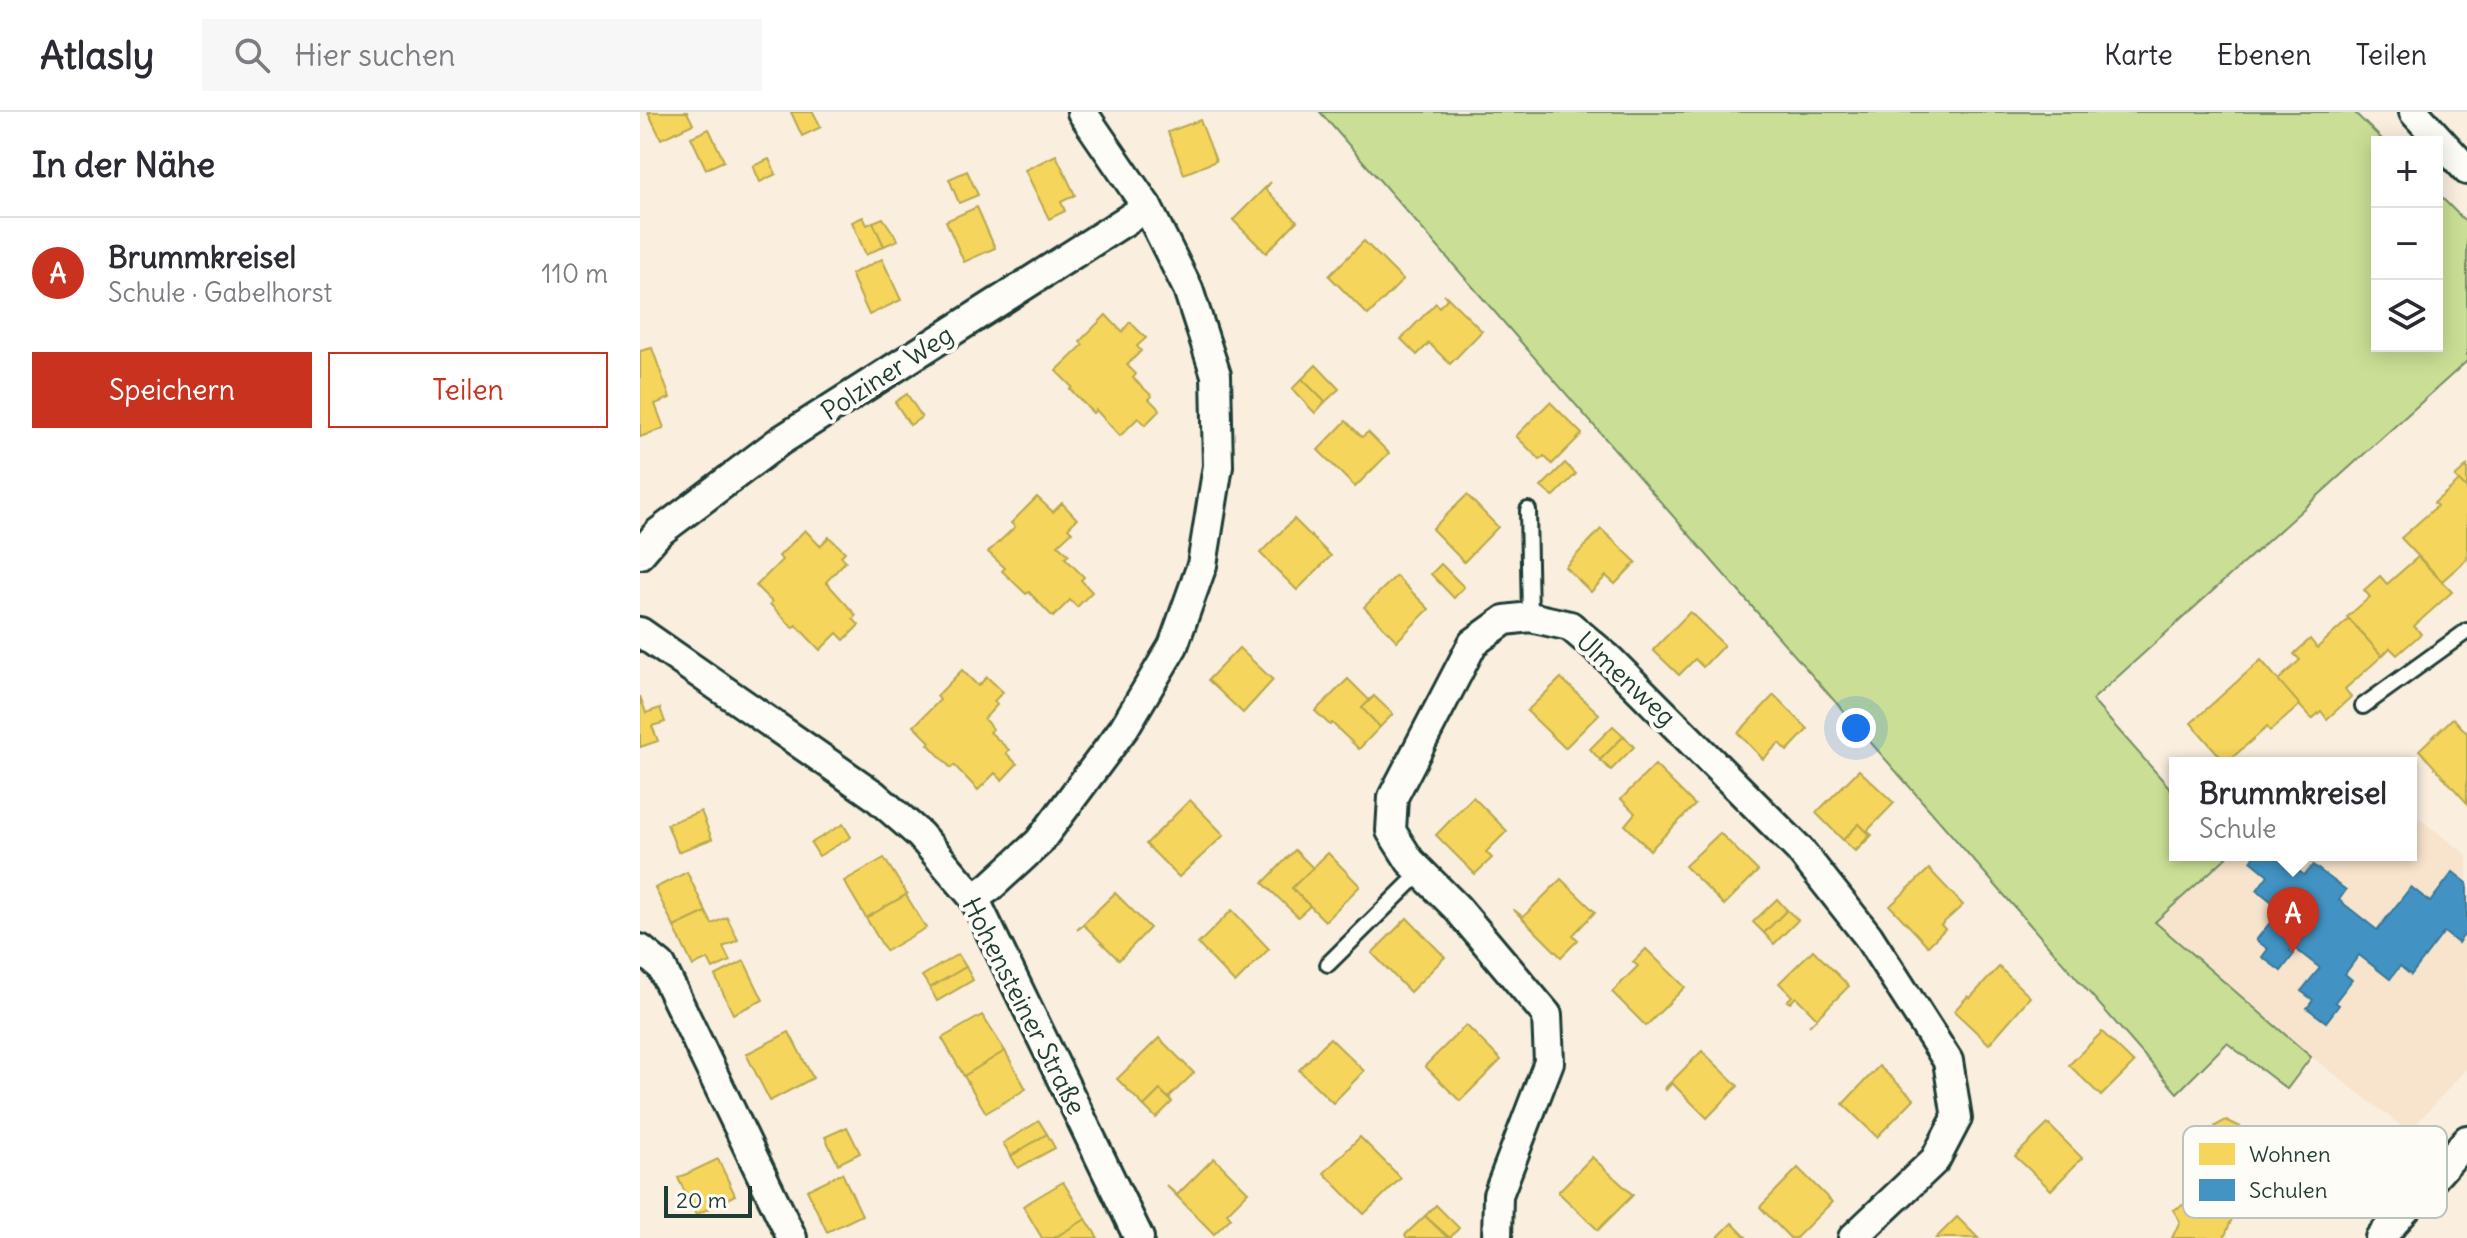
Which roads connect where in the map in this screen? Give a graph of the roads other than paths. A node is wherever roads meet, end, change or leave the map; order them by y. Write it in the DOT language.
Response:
graph roads {
  1 [pos="1082,112"];
  2 [pos="2414,112"];
  3 [pos="2467,170"];
  4 [pos="1147,207"];
  5 [pos="1528,510"];
  6 [pos="640,554"];
  7 [pos="1530,617"];
  8 [pos="2467,631"];
  9 [pos="640,632"];
  10 [pos="2363,706"];
  11 [pos="1421,872"];
  12 [pos="974,898"];
  13 [pos="640,949"];
  14 [pos="1328,964"];
  15 [pos="2467,1140"];
  16 [pos="2447,1163"];
  17 [pos="2398,1218"];
  18 [pos="792,1238"];
  19 [pos="1139,1238"];
  20 [pos="1497,1238"];
  21 [pos="1853,1238"];
  22 [pos="2380,1238"];
  1 -- 4 [label="street"];
  2 -- 3 [label="street"];
  4 -- 6 [label="street, Polziner Weg"];
  4 -- 12 [label="street"];
  5 -- 7 [label="lane"];
  7 -- 11 [label="street"];
  7 -- 21 [label="street, Ulmenweg"];
  8 -- 10 [label="lane"];
  9 -- 12 [label="street, Hohensteiner Straße"];
  11 -- 14 [label="lane"];
  11 -- 20 [label="street"];
  12 -- 19 [label="street, Hohensteiner Straße"];
  13 -- 18 [label="street"];
  15 -- 16 [label="street"];
  17 -- 22 [label="street"];
}
